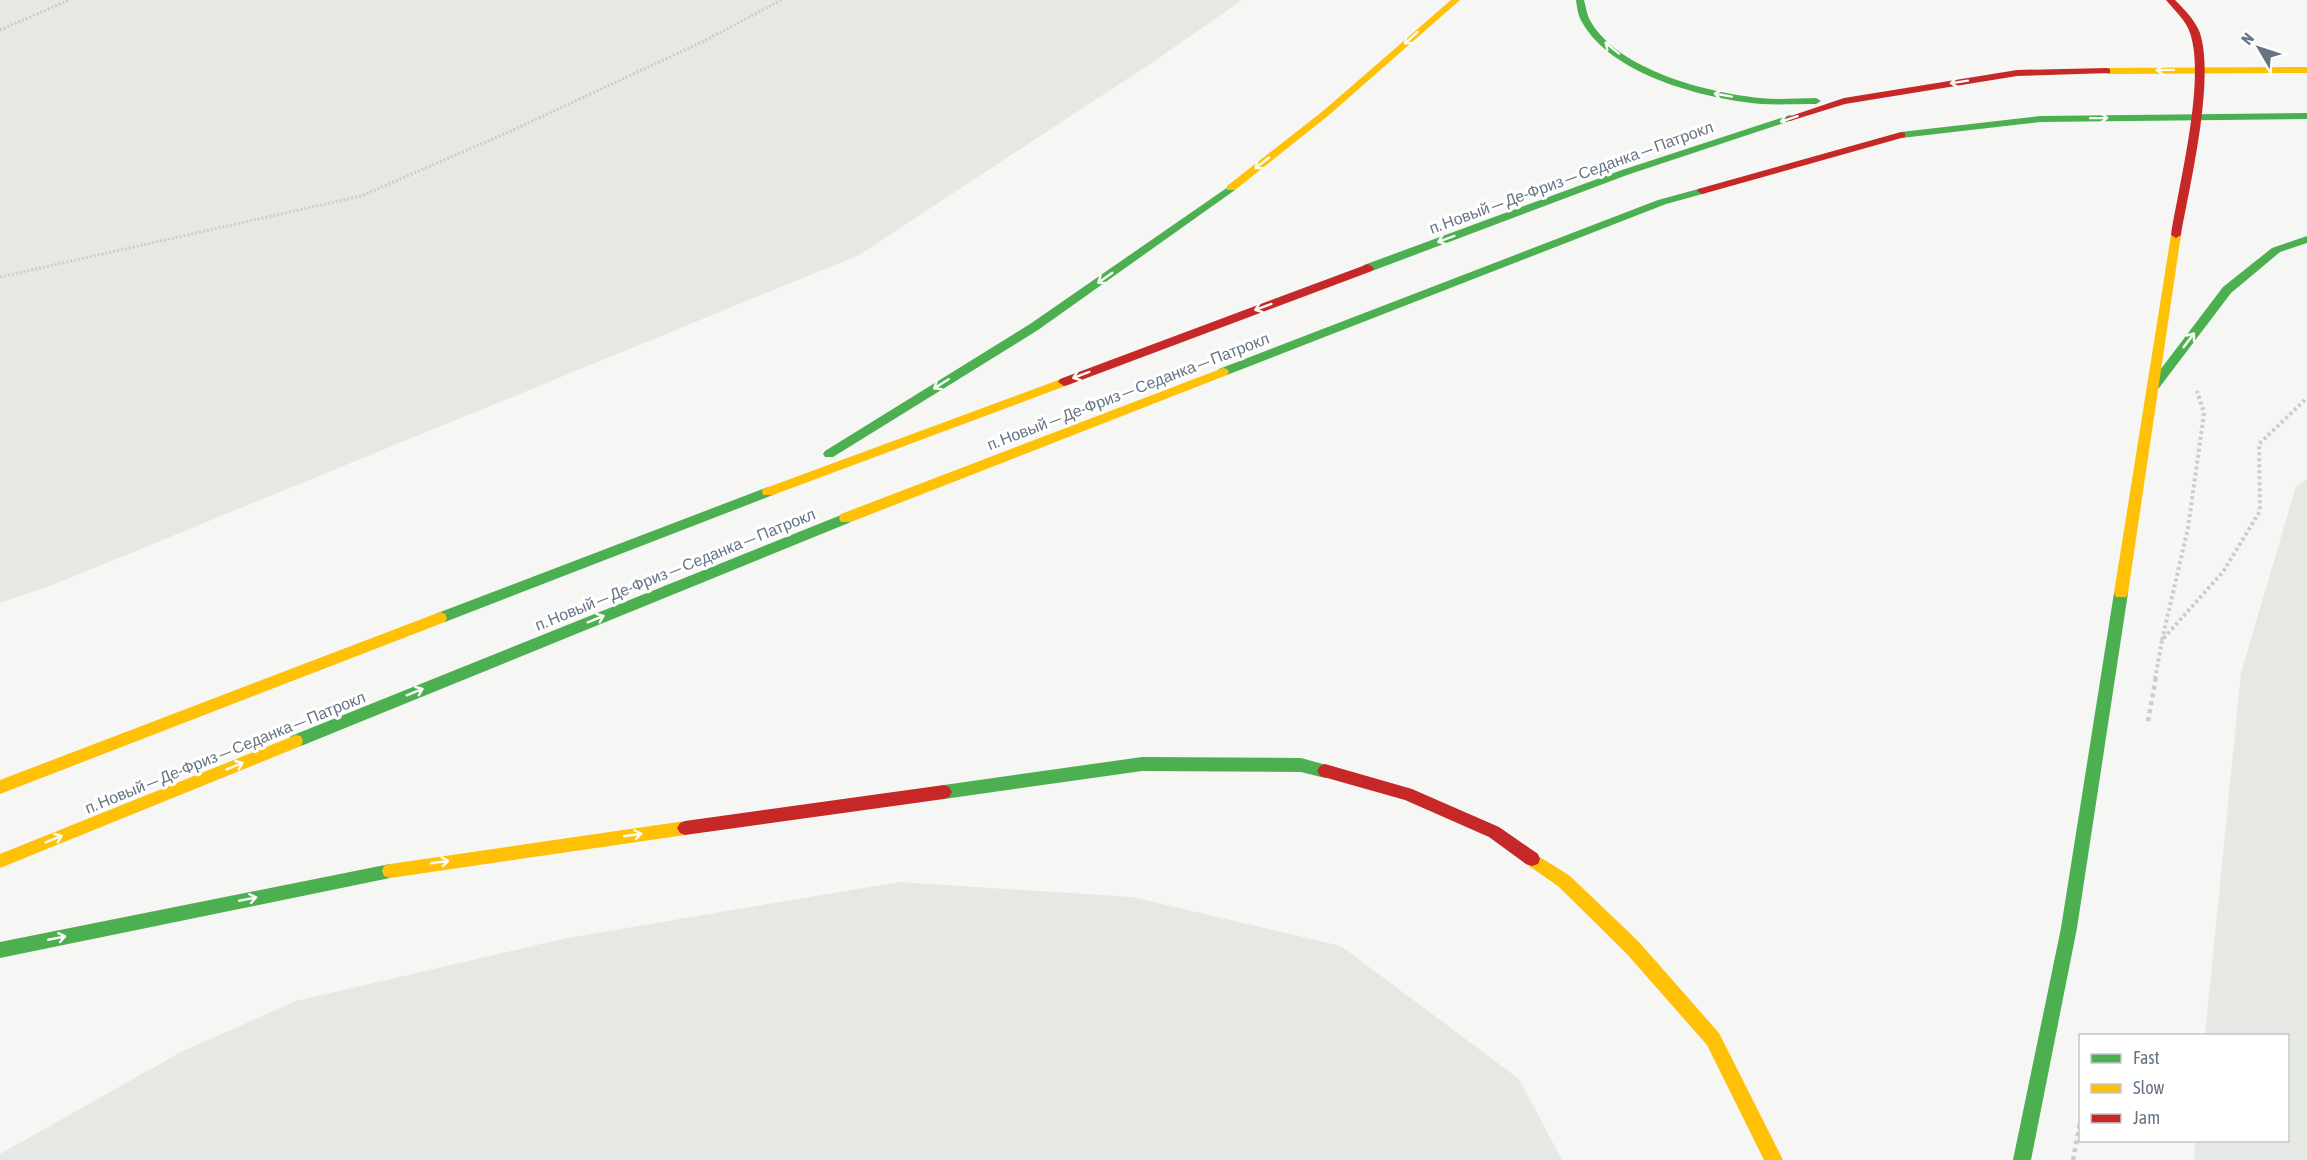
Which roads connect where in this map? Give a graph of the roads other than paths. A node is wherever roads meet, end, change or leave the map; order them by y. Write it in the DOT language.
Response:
graph roads {
  1 [pos="1456,0"];
  2 [pos="1580,0"];
  3 [pos="2170,0"];
  4 [pos="2307,70"];
  5 [pos="1844,101"];
  6 [pos="2307,116"];
  7 [pos="2307,238"];
  8 [pos="2154,386"];
  9 [pos="768,492"];
  10 [pos="0,787"];
  11 [pos="0,861"];
  12 [pos="0,950"];
  13 [pos="1774,1160"];
  14 [pos="2022,1160"];
  1 -- 9 [label="highway, one-way"];
  5 -- 2 [label="highway, one-way"];
  3 -- 8 [label="highway"];
  4 -- 5 [label="highway, п. Новый — Де-Фриз — Седанка — Патрокл, one-way"];
  5 -- 9 [label="highway, п. Новый — Де-Фриз — Седанка — Патрокл, one-way"];
  11 -- 6 [label="highway, п. Новый — Де-Фриз — Седанка — Патрокл, one-way"];
  8 -- 7 [label="highway, one-way"];
  8 -- 14 [label="highway"];
  9 -- 10 [label="highway, п. Новый — Де-Фриз — Седанка — Патрокл"];
  12 -- 13 [label="highway, one-way"];
}
